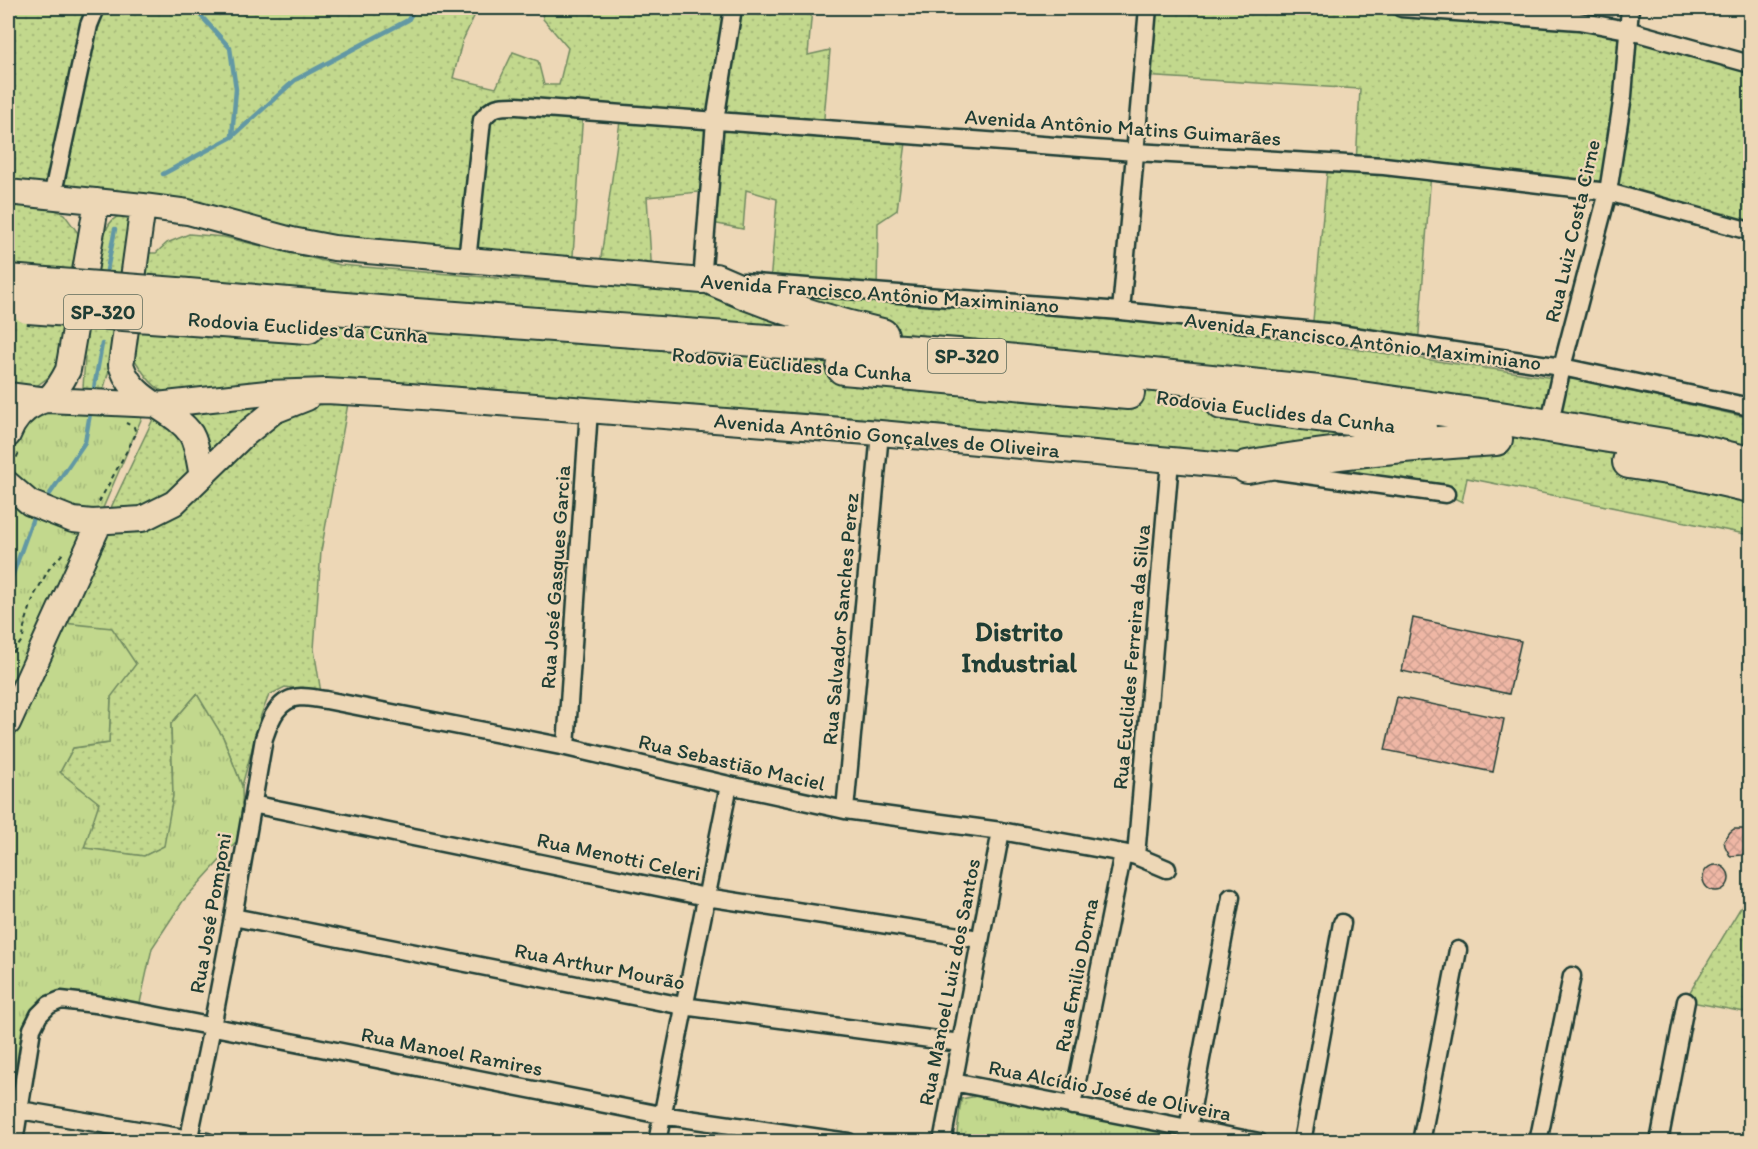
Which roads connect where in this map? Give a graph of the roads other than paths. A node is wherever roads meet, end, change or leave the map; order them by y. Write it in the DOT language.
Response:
graph roads {
  1 [pos="96,8"];
  2 [pos="734,8"];
  3 [pos="1148,8"];
  4 [pos="1401,8"];
  5 [pos="1630,8"];
  6 [pos="1627,30"];
  7 [pos="1750,64"];
  8 [pos="715,121"];
  9 [pos="1135,152"];
  10 [pos="8,192"];
  11 [pos="1608,192"];
  12 [pos="51,197"];
  13 [pos="97,201"];
  14 [pos="143,206"];
  15 [pos="1750,231"];
  16 [pos="467,261"];
  17 [pos="708,280"];
  18 [pos="19,294"];
  19 [pos="177,306"];
  20 [pos="1121,311"];
  21 [pos="958,355"];
  22 [pos="1562,367"];
  23 [pos="327,391"];
  24 [pos="8,395"];
  25 [pos="47,400"];
  26 [pos="157,405"];
  27 [pos="1750,407"];
  28 [pos="589,410"];
  29 [pos="1549,426"];
  30 [pos="880,433"];
  31 [pos="1496,439"];
  32 [pos="15,441"];
  33 [pos="1170,461"];
  34 [pos="1750,463"];
  35 [pos="1247,467"];
  36 [pos="10,476"];
  37 [pos="202,476"];
  38 [pos="1750,486"];
  39 [pos="1446,494"];
  40 [pos="100,522"];
  41 [pos="288,700"];
  42 [pos="8,723"];
  43 [pos="566,747"];
  44 [pos="729,785"];
  45 [pos="252,804"];
  46 [pos="845,810"];
  47 [pos="1001,831"];
  48 [pos="1130,855"];
  49 [pos="1167,869"];
  50 [pos="706,897"];
  51 [pos="1231,897"];
  52 [pos="233,917"];
  53 [pos="1342,923"];
  54 [pos="979,939"];
  55 [pos="1458,950"];
  56 [pos="1572,976"];
  57 [pos="1686,1001"];
  58 [pos="683,1006"];
  59 [pos="212,1026"];
  60 [pos="960,1043"];
  61 [pos="953,1082"];
  62 [pos="1072,1106"];
  63 [pos="20,1110"];
  64 [pos="661,1115"];
  65 [pos="1188,1129"];
  66 [pos="188,1140"];
  67 [pos="14,1142"];
  68 [pos="208,1142"];
  69 [pos="657,1142"];
  70 [pos="848,1142"];
  71 [pos="942,1142"];
  72 [pos="1259,1142"];
  73 [pos="1302,1142"];
  74 [pos="1421,1142"];
  75 [pos="1538,1142"];
  76 [pos="1659,1142"];
  1 -- 12 [label="street"];
  2 -- 8 [label="street"];
  3 -- 9 [label="street"];
  4 -- 6 [label="street"];
  5 -- 6 [label="street, Rua Luiz Costa Cirne"];
  6 -- 7 [label="street"];
  6 -- 11 [label="street, Rua Luiz Costa Cirne"];
  8 -- 9 [label="street, Avenida Antônio Matins Guimarães"];
  8 -- 16 [label="street, Avenida Antônio Matins Guimarães"];
  8 -- 17 [label="street"];
  9 -- 11 [label="street, Avenida Antônio Matins Guimarães"];
  9 -- 20 [label="street"];
  10 -- 12 [label="main road, Avenida Francisco Antônio Maximiniano"];
  11 -- 15 [label="street, Avenida Antônio Matins Guimarães"];
  11 -- 22 [label="street, Rua Luiz Costa Cirne"];
  12 -- 13 [label="main road, Avenida Francisco Antônio Maximiniano"];
  13 -- 14 [label="main road, Avenida Francisco Antônio Maximiniano"];
  13 -- 25 [label="main road"];
  14 -- 16 [label="main road, Avenida Francisco Antônio Maximiniano"];
  14 -- 26 [label="main road"];
  16 -- 17 [label="main road, Avenida Francisco Antônio Maximiniano"];
  17 -- 20 [label="street, Avenida Francisco Antônio Maximiniano"];
  17 -- 21 [label="highway"];
  18 -- 19 [label="highway, Rodovia Euclides da Cunha / SP-320, bridge"];
  19 -- 21 [label="highway, Rodovia Euclides da Cunha / SP-320"];
  19 -- 31 [label="highway, Rodovia Euclides da Cunha / SP-320"];
  20 -- 22 [label="street, Avenida Francisco Antônio Maximiniano"];
  21 -- 29 [label="highway, Rodovia Euclides da Cunha / SP-320"];
  22 -- 27 [label="street, Avenida Francisco Antônio Maximiniano"];
  22 -- 29 [label="street, Rua Luiz Costa Cirne"];
  23 -- 26 [label="main road, Avenida Antônio Gonçalves de Oliveira"];
  23 -- 28 [label="main road, Avenida Antônio Gonçalves de Oliveira"];
  23 -- 37 [label="main road, Avenida Antônio Gonçalves de Oliveira"];
  24 -- 25 [label="main road, Avenida Antônio Gonçalves de Oliveira"];
  25 -- 26 [label="main road, Avenida Antônio Gonçalves de Oliveira"];
  25 -- 32 [label="main road"];
  26 -- 37 [label="main road"];
  28 -- 30 [label="main road, Avenida Antônio Gonçalves de Oliveira"];
  28 -- 43 [label="street, Rua José Gasques Garcia"];
  29 -- 34 [label="highway, Rodovia Euclides da Cunha / SP-320"];
  30 -- 33 [label="main road, Avenida Antônio Gonçalves de Oliveira"];
  30 -- 46 [label="street, Rua Salvador Sanches Perez"];
  31 -- 35 [label="highway"];
  31 -- 38 [label="highway, Rodovia Euclides da Cunha / SP-320"];
  33 -- 35 [label="main road, Avenida Antônio Gonçalves de Oliveira"];
  33 -- 48 [label="street, Rua Euclides Ferreira da Silva"];
  35 -- 39 [label="street, Avenida Antônio Gonçalves de Oliveira"];
  36 -- 40 [label="main road, Avenida Antônio Gonçalves de Oliveira"];
  37 -- 40 [label="main road, Avenida Antônio Gonçalves de Oliveira"];
  40 -- 42 [label="main road"];
  41 -- 43 [label="street, Rua Sebastião Maciel"];
  41 -- 45 [label="street, Rua José Pomponi"];
  43 -- 44 [label="street, Rua Sebastião Maciel"];
  44 -- 46 [label="street, Rua Sebastião Maciel"];
  44 -- 50 [label="street"];
  45 -- 50 [label="street, Rua Menotti Celeri"];
  45 -- 52 [label="street, Rua José Pomponi"];
  46 -- 47 [label="street, Rua Sebastião Maciel"];
  47 -- 48 [label="street, Rua Sebastião Maciel"];
  47 -- 54 [label="street, Rua Manoel Luiz dos Santos"];
  48 -- 49 [label="street, Rua Sebastião Maciel"];
  48 -- 62 [label="street, Rua Emilio Dorna"];
  50 -- 54 [label="street, Rua Menotti Celeri"];
  50 -- 58 [label="street"];
  51 -- 65 [label="street"];
  52 -- 58 [label="street, Rua Arthur Mourão"];
  52 -- 59 [label="street, Rua José Pomponi"];
  53 -- 73 [label="street"];
  54 -- 60 [label="street, Rua Manoel Luiz dos Santos"];
  55 -- 74 [label="street"];
  56 -- 75 [label="street"];
  57 -- 76 [label="street"];
  58 -- 60 [label="street, Rua Arthur Mourão"];
  58 -- 64 [label="street"];
  59 -- 63 [label="street, Rua Manoel Ramires"];
  59 -- 64 [label="street, Rua Manoel Ramires"];
  59 -- 66 [label="street, Rua José Pomponi"];
  60 -- 61 [label="street, Rua Manoel Luiz dos Santos"];
  61 -- 62 [label="street, Rua Alcídio José de Oliveira"];
  61 -- 71 [label="street, Rua Manoel Luiz dos Santos"];
  62 -- 65 [label="street, Rua Alcídio José de Oliveira"];
  63 -- 66 [label="street"];
  63 -- 67 [label="street"];
  64 -- 69 [label="street"];
  64 -- 70 [label="street, Rua Manoel Ramires"];
  65 -- 72 [label="street, Rua Alcídio José de Oliveira"];
  66 -- 68 [label="street"];
}
